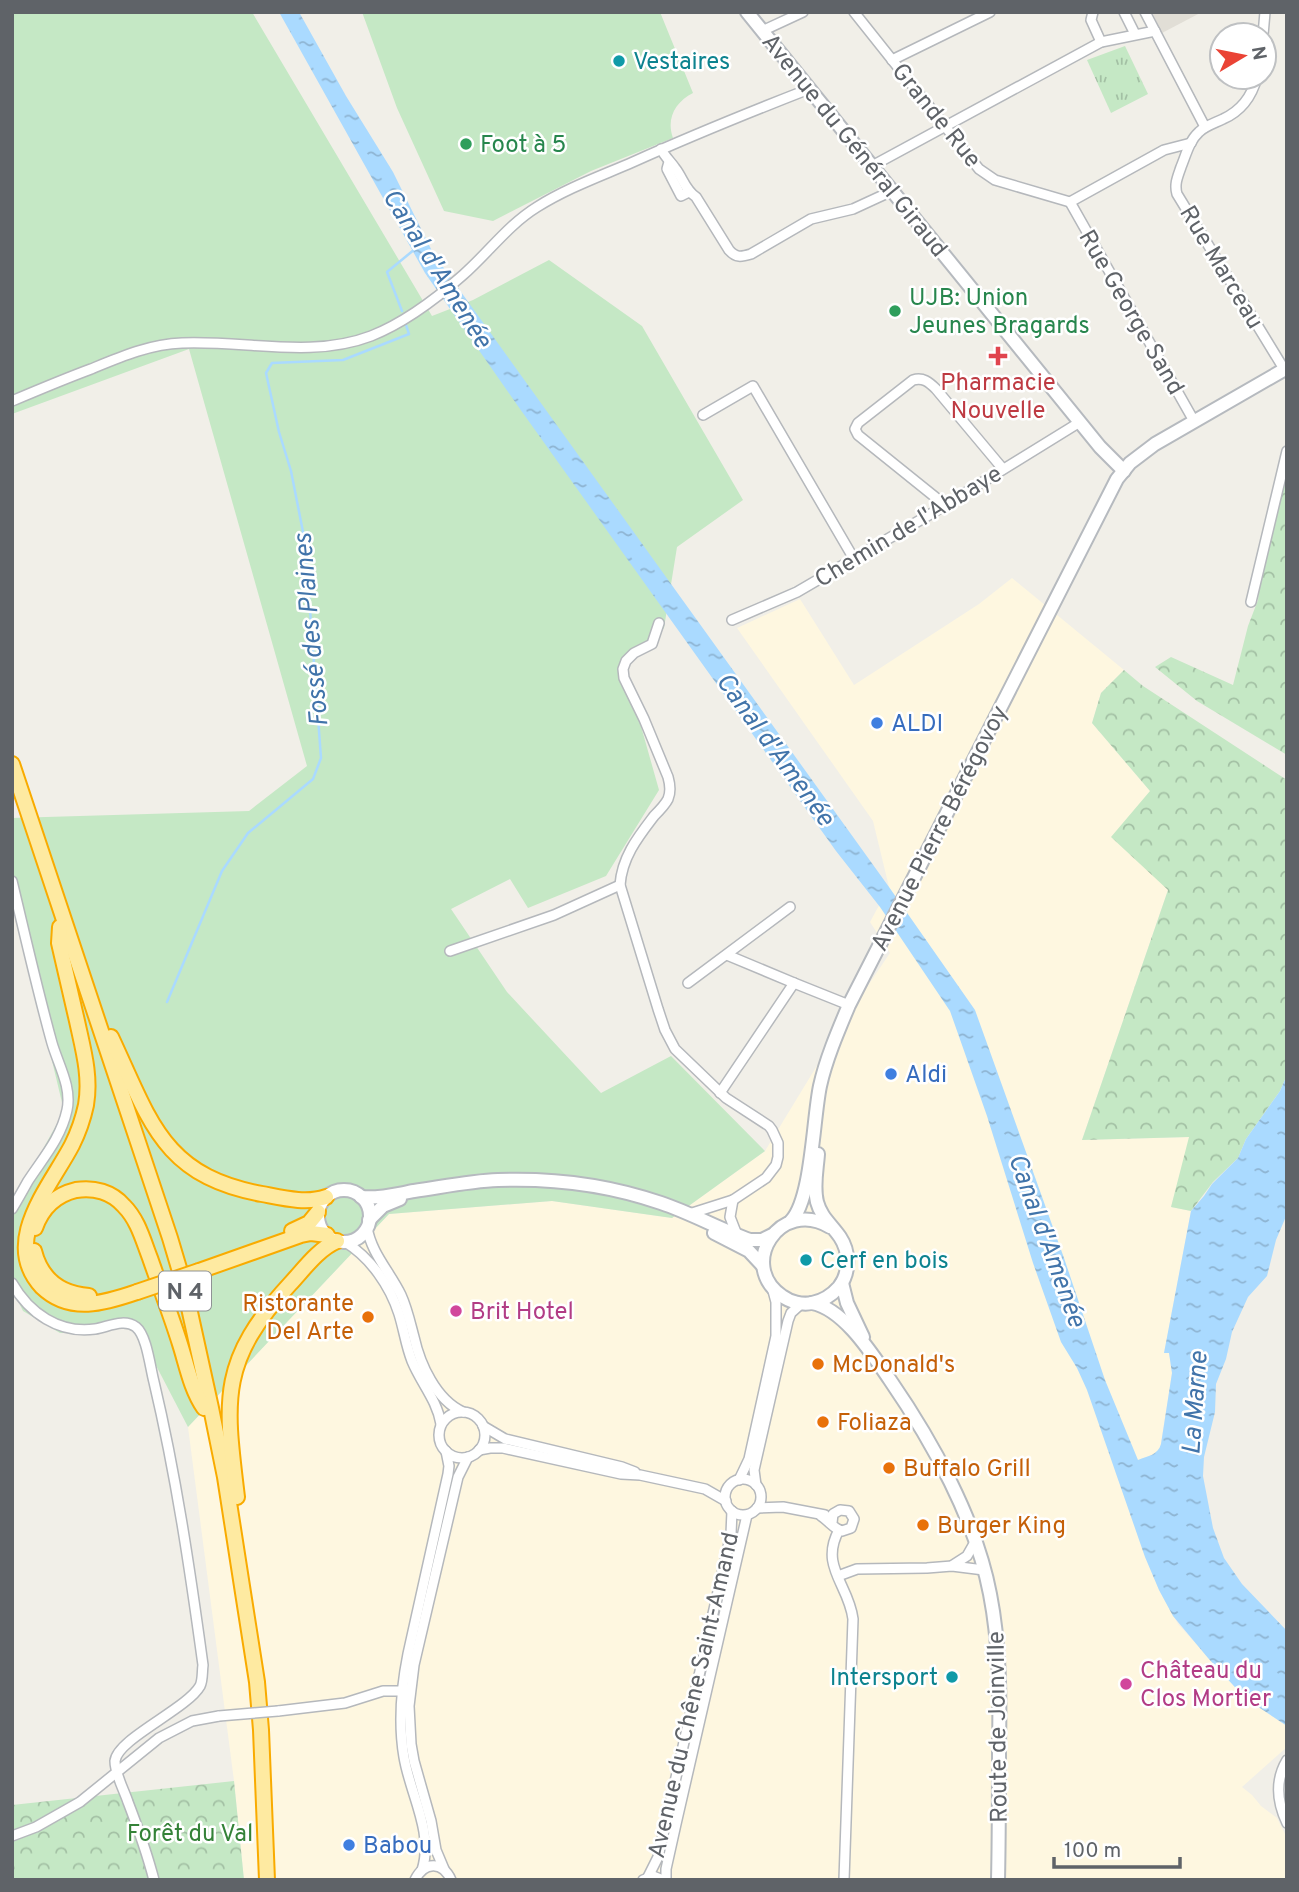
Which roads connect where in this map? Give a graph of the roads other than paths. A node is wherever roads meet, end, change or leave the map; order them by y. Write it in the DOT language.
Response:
graph roads {
  1 [pos="747,12"];
  2 [pos="803,12"];
  3 [pos="854,12"];
  4 [pos="990,12"];
  5 [pos="1093,12"];
  6 [pos="1124,12"];
  7 [pos="1146,15"];
  8 [pos="762,31"];
  9 [pos="1155,31"];
  10 [pos="1135,34"];
  11 [pos="1101,42"];
  12 [pos="892,60"];
  13 [pos="809,89"];
  14 [pos="1251,91"];
  15 [pos="945,127"];
  16 [pos="1205,127"];
  17 [pos="1191,142"];
  18 [pos="661,149"];
  19 [pos="872,166"];
  20 [pos="892,191"];
  21 [pos="1070,202"];
  22 [pos="1285,369"];
  23 [pos="12,401"];
  24 [pos="703,415"];
  25 [pos="1194,421"];
  26 [pos="1080,422"];
  27 [pos="1287,451"];
  28 [pos="1003,469"];
  29 [pos="1124,471"];
  30 [pos="945,505"];
  31 [pos="854,559"];
  32 [pos="1251,602"];
  33 [pos="732,620"];
  34 [pos="659,624"];
  35 [pos="12,764"];
  36 [pos="12,786"];
  37 [pos="12,881"];
  38 [pos="620,885"];
  39 [pos="790,907"];
  40 [pos="60,927"];
  41 [pos="450,951"];
  42 [pos="727,955"];
  43 [pos="688,983"];
  44 [pos="794,983"];
  45 [pos="88,993"];
  46 [pos="849,1005"];
  47 [pos="831,1053"];
  48 [pos="720,1093"];
  49 [pos="361,1196"];
  50 [pos="326,1197"];
  51 [pos="733,1200"];
  52 [pos="12,1209"];
  53 [pos="318,1212"];
  54 [pos="690,1214"];
  55 [pos="791,1221"];
  56 [pos="368,1224"];
  57 [pos="830,1227"];
  58 [pos="737,1235"];
  59 [pos="772,1236"];
  60 [pos="336,1239"];
  61 [pos="763,1266"];
  62 [pos="198,1267"];
  63 [pos="12,1283"];
  64 [pos="842,1283"];
  65 [pos="772,1287"];
  66 [pos="136,1289"];
  67 [pos="807,1303"];
  68 [pos="871,1353"];
  69 [pos="204,1409"];
  70 [pos="463,1412"];
  71 [pos="442,1424"];
  72 [pos="483,1426"];
  73 [pos="479,1450"];
  74 [pos="446,1451"];
  75 [pos="468,1457"];
  76 [pos="640,1475"];
  77 [pos="739,1480"];
  78 [pos="756,1485"];
  79 [pos="729,1486"];
  80 [pos="705,1489"];
  81 [pos="761,1495"];
  82 [pos="726,1501"];
  83 [pos="783,1507"];
  84 [pos="757,1508"];
  85 [pos="732,1511"];
  86 [pos="747,1515"];
  87 [pos="975,1542"];
  88 [pos="952,1566"];
  89 [pos="984,1570"];
  90 [pos="838,1576"];
  91 [pos="244,1599"];
  92 [pos="406,1691"];
  93 [pos="1287,1760"];
  94 [pos="117,1771"];
  95 [pos="1287,1823"];
  96 [pos="12,1836"];
  97 [pos="422,1870"];
  98 [pos="451,1876"];
  99 [pos="646,1878"];
  100 [pos="155,1880"];
  101 [pos="260,1880"];
  102 [pos="267,1880"];
  103 [pos="415,1880"];
  104 [pos="665,1880"];
  105 [pos="844,1880"];
  106 [pos="998,1880"];
  1 -- 8 [label="main road, Avenue du Général Giraud"];
  2 -- 8 [label="street"];
  3 -- 12 [label="street, Grande Rue"];
  4 -- 12 [label="street"];
  5 -- 11 [label="street"];
  6 -- 10 [label="street"];
  7 -- 9 [label="street"];
  8 -- 13 [label="main road, Avenue du Général Giraud"];
  9 -- 10 [label="street"];
  9 -- 16 [label="street"];
  10 -- 11 [label="street"];
  11 -- 15 [label="street"];
  12 -- 15 [label="street, Grande Rue"];
  13 -- 18 [label="street"];
  13 -- 19 [label="main road, Avenue du Général Giraud"];
  14 -- 16 [label="street"];
  15 -- 19 [label="street"];
  15 -- 21 [label="street, Grande Rue"];
  16 -- 17 [label="street, Rue Marceau"];
  17 -- 21 [label="street"];
  17 -- 22 [label="street, Rue Marceau"];
  18 -- 20 [label="street"];
  18 -- 23 [label="street"];
  19 -- 20 [label="main road, Avenue du Général Giraud"];
  20 -- 26 [label="main road, Avenue du Général Giraud"];
  21 -- 25 [label="street, Rue George Sand"];
  22 -- 25 [label="main road, Avenue Pierre Bérégovoy"];
  24 -- 31 [label="street"];
  25 -- 29 [label="main road, Avenue Pierre Bérégovoy"];
  26 -- 28 [label="street, Chemin de l'Abbaye"];
  26 -- 29 [label="main road, Avenue du Général Giraud"];
  27 -- 32 [label="street"];
  28 -- 30 [label="street, Chemin de l'Abbaye"];
  28 -- 30 [label="street"];
  29 -- 46 [label="main road, Avenue Pierre Bérégovoy"];
  30 -- 31 [label="street, Chemin de l'Abbaye"];
  31 -- 33 [label="street, Chemin de l'Abbaye"];
  34 -- 38 [label="street"];
  35 -- 45 [label="highway, N 4"];
  36 -- 40 [label="highway, N 4"];
  37 -- 52 [label="street"];
  38 -- 41 [label="street"];
  38 -- 48 [label="street"];
  39 -- 42 [label="street"];
  40 -- 66 [label="highway"];
  40 -- 69 [label="highway, N 4"];
  42 -- 43 [label="street"];
  42 -- 44 [label="street"];
  44 -- 46 [label="street"];
  44 -- 48 [label="street"];
  45 -- 50 [label="highway"];
  45 -- 91 [label="highway, N 4"];
  46 -- 47 [label="main road, Avenue Pierre Bérégovoy"];
  47 -- 55 [label="main road"];
  47 -- 57 [label="main road"];
  48 -- 51 [label="street"];
  49 -- 50 [label="main road"];
  49 -- 54 [label="main road"];
  49 -- 56 [label="main road"];
  50 -- 53 [label="main road"];
  51 -- 54 [label="street"];
  51 -- 58 [label="street"];
  53 -- 60 [label="main road"];
  53 -- 62 [label="highway"];
  54 -- 58 [label="main road"];
  55 -- 57 [label="main road"];
  55 -- 59 [label="main road"];
  56 -- 60 [label="main road"];
  56 -- 61 [label="main road"];
  56 -- 70 [label="street"];
  57 -- 64 [label="main road"];
  58 -- 59 [label="main road"];
  59 -- 61 [label="main road"];
  60 -- 62 [label="highway"];
  60 -- 71 [label="street"];
  60 -- 91 [label="highway"];
  61 -- 65 [label="main road"];
  62 -- 66 [label="highway, bridge"];
  63 -- 94 [label="street"];
  64 -- 67 [label="main road"];
  64 -- 68 [label="main road"];
  65 -- 67 [label="main road"];
  65 -- 77 [label="street"];
  66 -- 69 [label="highway"];
  67 -- 68 [label="main road"];
  67 -- 78 [label="street"];
  68 -- 87 [label="main road, Route de Joinville"];
  69 -- 101 [label="highway, N 4"];
  70 -- 71 [label="street"];
  70 -- 72 [label="street"];
  71 -- 74 [label="street"];
  72 -- 73 [label="street"];
  72 -- 76 [label="street"];
  73 -- 75 [label="street"];
  73 -- 76 [label="street"];
  74 -- 75 [label="street"];
  74 -- 92 [label="street"];
  75 -- 92 [label="street"];
  76 -- 80 [label="street"];
  77 -- 78 [label="street"];
  77 -- 79 [label="street"];
  78 -- 81 [label="street"];
  79 -- 80 [label="street"];
  79 -- 82 [label="street"];
  80 -- 82 [label="street"];
  81 -- 83 [label="street"];
  81 -- 84 [label="street"];
  82 -- 85 [label="street"];
  83 -- 84 [label="street"];
  83 -- 90 [label="street"];
  84 -- 86 [label="street"];
  85 -- 86 [label="street"];
  85 -- 99 [label="street, Avenue du Chêne Saint-Amand"];
  86 -- 104 [label="street, Avenue du Chêne Saint-Amand"];
  87 -- 88 [label="street"];
  87 -- 89 [label="main road, Route de Joinville"];
  88 -- 89 [label="street"];
  88 -- 90 [label="street"];
  89 -- 106 [label="main road, Route de Joinville"];
  90 -- 105 [label="street"];
  91 -- 102 [label="highway, N 4"];
  92 -- 94 [label="street, bridge"];
  92 -- 97 [label="street"];
  92 -- 98 [label="street"];
  93 -- 95 [label="street"];
  94 -- 96 [label="street"];
  94 -- 100 [label="street"];
  97 -- 98 [label="street"];
  97 -- 103 [label="street"];
  99 -- 104 [label="street"];
}
